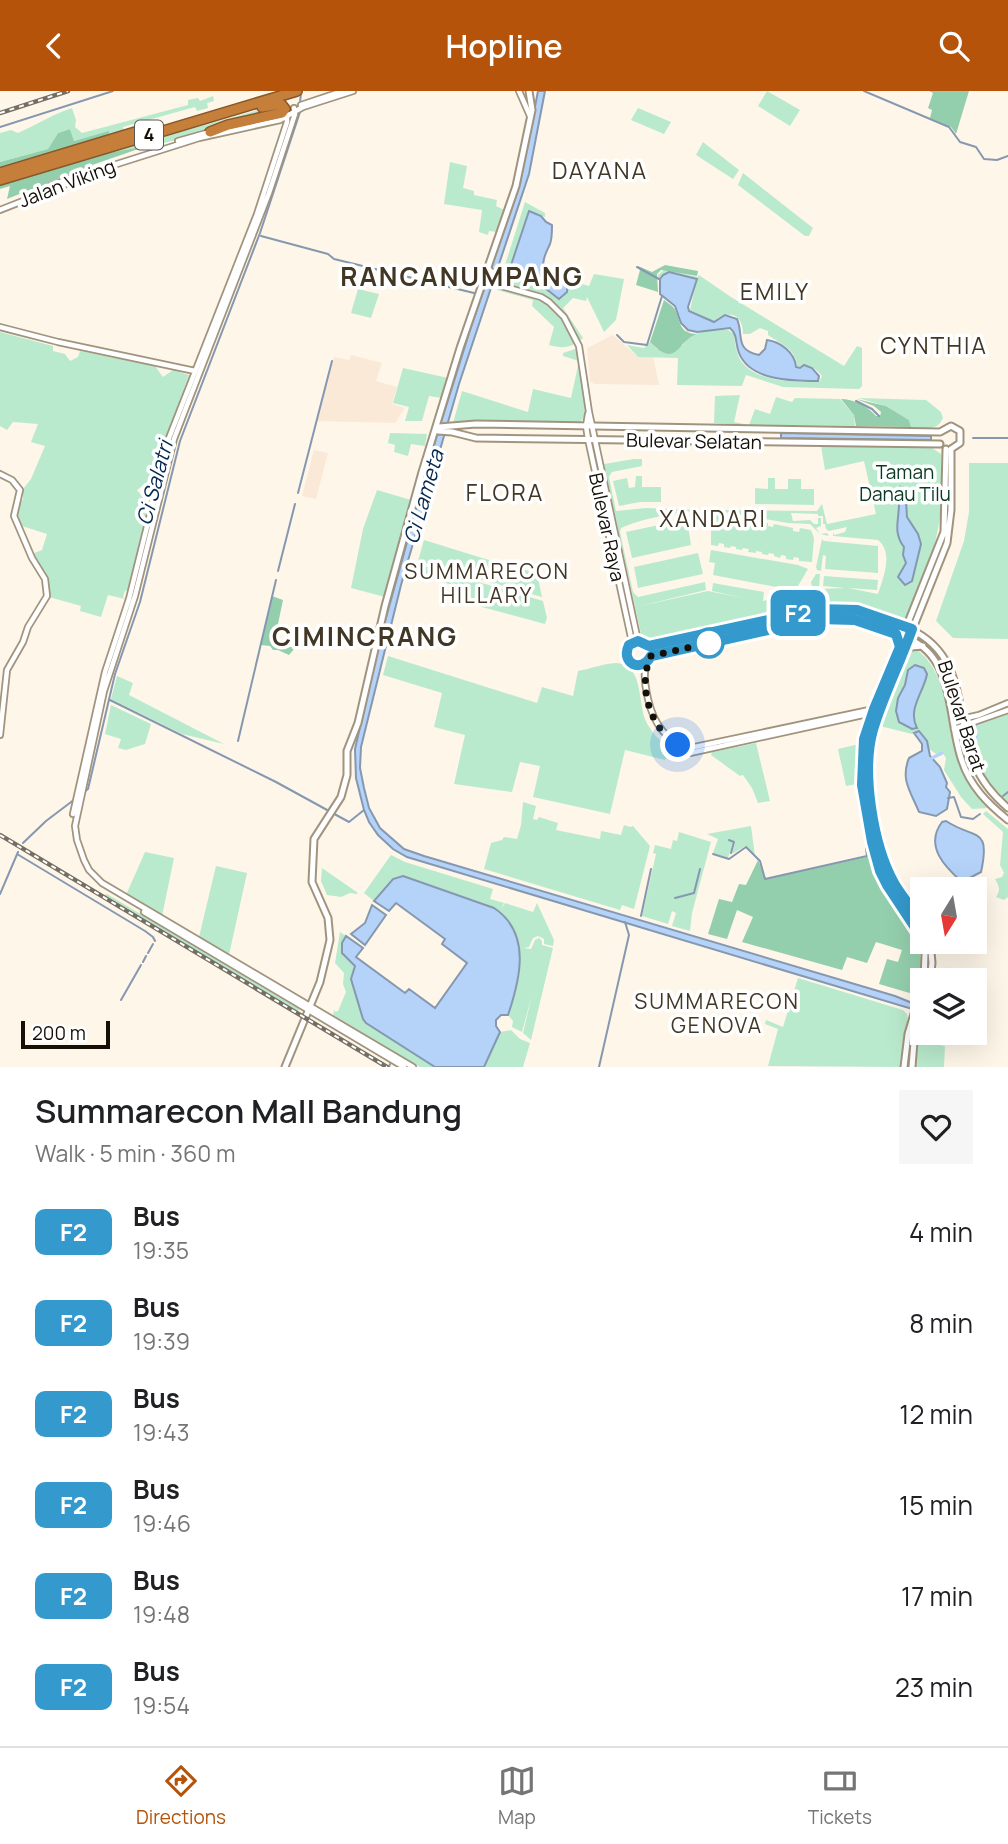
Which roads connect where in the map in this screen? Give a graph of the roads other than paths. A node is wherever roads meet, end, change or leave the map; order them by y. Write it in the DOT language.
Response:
graph roads {
  1 [pos="278,91"];
  2 [pos="297,91"];
  3 [pos="343,91"];
  4 [pos="354,91"];
  5 [pos="519,91"];
  6 [pos="528,91"];
  7 [pos="295,110"];
  8 [pos="287,115"];
  9 [pos="531,117"];
  10 [pos="280,120"];
  11 [pos="286,125"];
  12 [pos="208,127"];
  13 [pos="150,131"];
  14 [pos="0,173"];
  15 [pos="0,180"];
  16 [pos="0,208"];
  17 [pos="489,272"];
  18 [pos="0,327"];
  19 [pos="197,371"];
  20 [pos="589,426"];
  21 [pos="439,429"];
  22 [pos="449,429"];
  23 [pos="703,429"];
  24 [pos="715,429"];
  25 [pos="940,432"];
  26 [pos="592,439"];
  27 [pos="703,441"];
  28 [pos="715,441"];
  29 [pos="940,444"];
  30 [pos="949,449"];
  31 [pos="0,474"];
  32 [pos="914,618"];
  33 [pos="896,623"];
  34 [pos="744,625"];
  35 [pos="909,629"];
  36 [pos="746,634"];
  37 [pos="896,634"];
  38 [pos="926,637"];
  39 [pos="906,638"];
  40 [pos="635,642"];
  41 [pos="649,646"];
  42 [pos="923,646"];
  43 [pos="901,650"];
  44 [pos="651,656"];
  45 [pos="646,663"];
  46 [pos="634,666"];
  47 [pos="645,684"];
  48 [pos="1008,703"];
  49 [pos="1008,710"];
  50 [pos="876,712"];
  51 [pos="862,715"];
  52 [pos="953,721"];
  53 [pos="964,722"];
  54 [pos="868,724"];
  55 [pos="954,729"];
  56 [pos="0,735"];
  57 [pos="690,751"];
  58 [pos="79,795"];
  59 [pos="1008,807"];
  60 [pos="1008,820"];
  61 [pos="877,848"];
  62 [pos="903,896"];
  63 [pos="896,900"];
  64 [pos="910,906"];
  65 [pos="910,921"];
  66 [pos="929,954"];
  67 [pos="926,968"];
  68 [pos="930,968"];
  69 [pos="308,1009"];
  70 [pos="910,1031"];
  71 [pos="914,1045"];
  72 [pos="904,1064"];
  73 [pos="912,1064"];
  74 [pos="285,1067"];
  75 [pos="404,1067"];
  76 [pos="412,1067"];
  1 -- 13 [label="highway, 4"];
  2 -- 13 [label="highway, 4"];
  3 -- 7 [label="street"];
  4 -- 7 [label="street"];
  5 -- 9 [label="street"];
  6 -- 9 [label="main road"];
  7 -- 8 [label="street, Jalan Viking"];
  7 -- 19 [label="street"];
  8 -- 10 [label="street, Jalan Viking"];
  8 -- 11 [label="street"];
  8 -- 12 [label="street, Jalan Viking"];
  9 -- 17 [label="main road"];
  10 -- 11 [label="street"];
  10 -- 16 [label="street, Jalan Viking"];
  11 -- 19 [label="street"];
  12 -- 12 [label="highway"];
  12 -- 13 [label="highway"];
  12 -- 16 [label="street, Jalan Viking"];
  13 -- 14 [label="highway, 4"];
  13 -- 15 [label="highway, 4"];
  17 -- 20 [label="street, Bulevar Raya"];
  17 -- 69 [label="main road"];
  18 -- 19 [label="street"];
  19 -- 58 [label="street"];
  19 -- 58 [label="street"];
  20 -- 22 [label="main road, Bulevar Selatan"];
  20 -- 23 [label="main road, Bulevar Selatan"];
  20 -- 26 [label="street, Bulevar Raya"];
  21 -- 22 [label="main road"];
  22 -- 26 [label="main road, Bulevar Selatan"];
  23 -- 24 [label="main road, Bulevar Selatan"];
  23 -- 27 [label="main road"];
  24 -- 25 [label="main road, Bulevar Selatan"];
  24 -- 28 [label="main road"];
  25 -- 29 [label="main road"];
  25 -- 30 [label="main road"];
  26 -- 27 [label="main road, Bulevar Selatan"];
  26 -- 40 [label="street, Bulevar Raya"];
  27 -- 28 [label="main road, Bulevar Selatan"];
  28 -- 29 [label="main road, Bulevar Selatan"];
  29 -- 30 [label="main road"];
  30 -- 32 [label="main road"];
  31 -- 56 [label="street"];
  32 -- 33 [label="street"];
  32 -- 35 [label="main road"];
  32 -- 38 [label="main road"];
  33 -- 34 [label="street"];
  33 -- 35 [label="street"];
  34 -- 36 [label="street"];
  34 -- 41 [label="street"];
  35 -- 38 [label="main road, Bulevar Barat"];
  35 -- 39 [label="main road"];
  36 -- 37 [label="street"];
  36 -- 44 [label="street"];
  37 -- 39 [label="street"];
  37 -- 43 [label="street"];
  38 -- 53 [label="main road, Bulevar Barat"];
  39 -- 42 [label="main road, Bulevar Barat"];
  39 -- 43 [label="main road"];
  40 -- 41 [label="street"];
  40 -- 46 [label="street"];
  41 -- 44 [label="street"];
  42 -- 43 [label="main road"];
  42 -- 52 [label="main road, Bulevar Barat"];
  43 -- 50 [label="main road"];
  44 -- 45 [label="street"];
  45 -- 46 [label="street"];
  45 -- 47 [label="street"];
  46 -- 47 [label="street"];
  47 -- 57 [label="street"];
  48 -- 53 [label="street"];
  49 -- 53 [label="street"];
  50 -- 51 [label="street"];
  50 -- 54 [label="main road"];
  50 -- 57 [label="street"];
  50 -- 61 [label="main road"];
  51 -- 54 [label="street"];
  51 -- 57 [label="street"];
  52 -- 53 [label="street"];
  52 -- 55 [label="main road, Bulevar Barat"];
  53 -- 55 [label="street"];
  53 -- 59 [label="main road, Bulevar Barat"];
  54 -- 61 [label="main road"];
  55 -- 60 [label="main road, Bulevar Barat"];
  58 -- 69 [label="street"];
  61 -- 62 [label="main road"];
  61 -- 63 [label="main road"];
  62 -- 63 [label="main road"];
  62 -- 64 [label="main road"];
  63 -- 65 [label="main road"];
  66 -- 67 [label="main road"];
  66 -- 68 [label="main road"];
  69 -- 74 [label="main road"];
  69 -- 75 [label="street"];
  69 -- 76 [label="street"];
  70 -- 72 [label="main road"];
  71 -- 73 [label="main road"];
  72 -- 73 [label="main road"];
}
